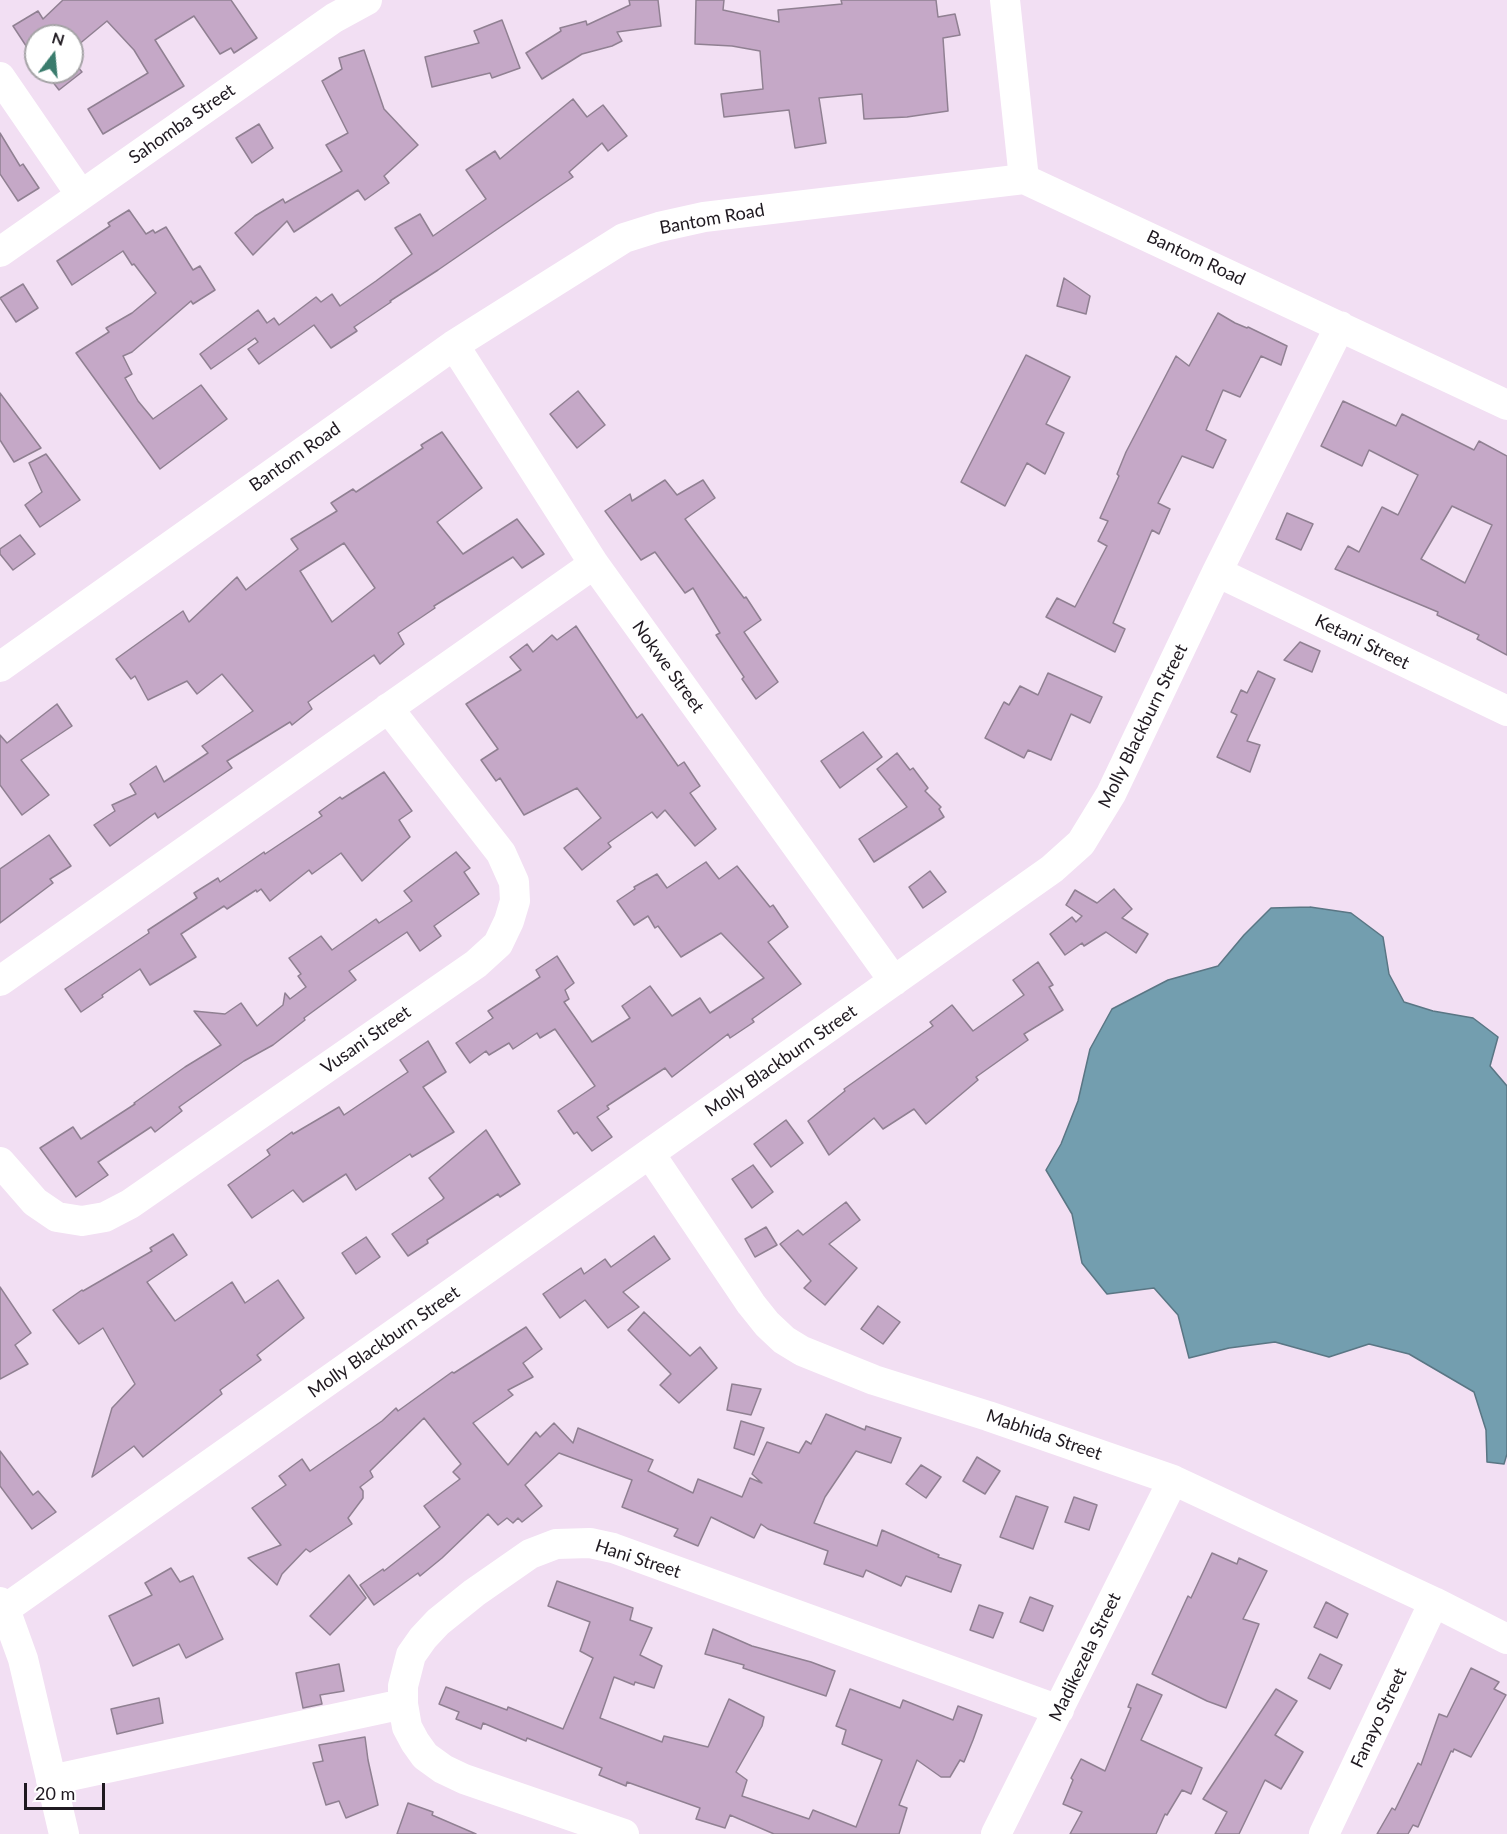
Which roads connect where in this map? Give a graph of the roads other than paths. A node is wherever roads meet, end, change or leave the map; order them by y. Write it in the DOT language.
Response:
graph roads {
  1 [pos="367,0"];
  2 [pos="1005,0"];
  3 [pos="0,77"];
  4 [pos="1024,179"];
  5 [pos="81,195"];
  6 [pos="0,252"];
  7 [pos="1340,326"];
  8 [pos="454,345"];
  9 [pos="1507,405"];
  10 [pos="594,564"];
  11 [pos="1217,572"];
  12 [pos="0,667"];
  13 [pos="388,708"];
  14 [pos="1507,711"];
  15 [pos="0,981"];
  16 [pos="894,981"];
  17 [pos="650,1154"];
  18 [pos="0,1162"];
  19 [pos="1173,1480"];
  20 [pos="1434,1602"];
  21 [pos="3,1606"];
  22 [pos="1507,1639"];
  23 [pos="11,1662"];
  24 [pos="403,1704"];
  25 [pos="1059,1710"];
  26 [pos="51,1780"];
  27 [pos="64,1834"];
  28 [pos="624,1834"];
  29 [pos="996,1834"];
  30 [pos="1324,1834"];
  1 -- 5 [label="street, Sahomba Street"];
  2 -- 4 [label="street"];
  3 -- 5 [label="street"];
  4 -- 7 [label="street, Bantom Road"];
  4 -- 8 [label="street, Bantom Road"];
  5 -- 6 [label="street, Sahomba Street"];
  7 -- 9 [label="street, Bantom Road"];
  7 -- 11 [label="street, Molly Blackburn Street"];
  8 -- 10 [label="street, Nokwe Street"];
  8 -- 12 [label="street, Bantom Road"];
  10 -- 13 [label="street"];
  10 -- 16 [label="street, Nokwe Street"];
  11 -- 14 [label="street, Ketani Street"];
  11 -- 16 [label="street, Molly Blackburn Street"];
  13 -- 15 [label="street"];
  13 -- 18 [label="street, Vusani Street"];
  16 -- 17 [label="street, Molly Blackburn Street"];
  17 -- 19 [label="street, Mabhida Street"];
  17 -- 21 [label="street, Molly Blackburn Street"];
  19 -- 20 [label="street, Mabhida Street"];
  19 -- 25 [label="street, Madikezela Street"];
  20 -- 22 [label="street, Mabhida Street"];
  20 -- 30 [label="street, Fanayo Street"];
  21 -- 23 [label="street"];
  23 -- 26 [label="street"];
  24 -- 25 [label="street, Hani Street"];
  24 -- 26 [label="street"];
  24 -- 28 [label="street, Hani Street"];
  25 -- 29 [label="street, Madikezela Street"];
  26 -- 27 [label="street"];
}
